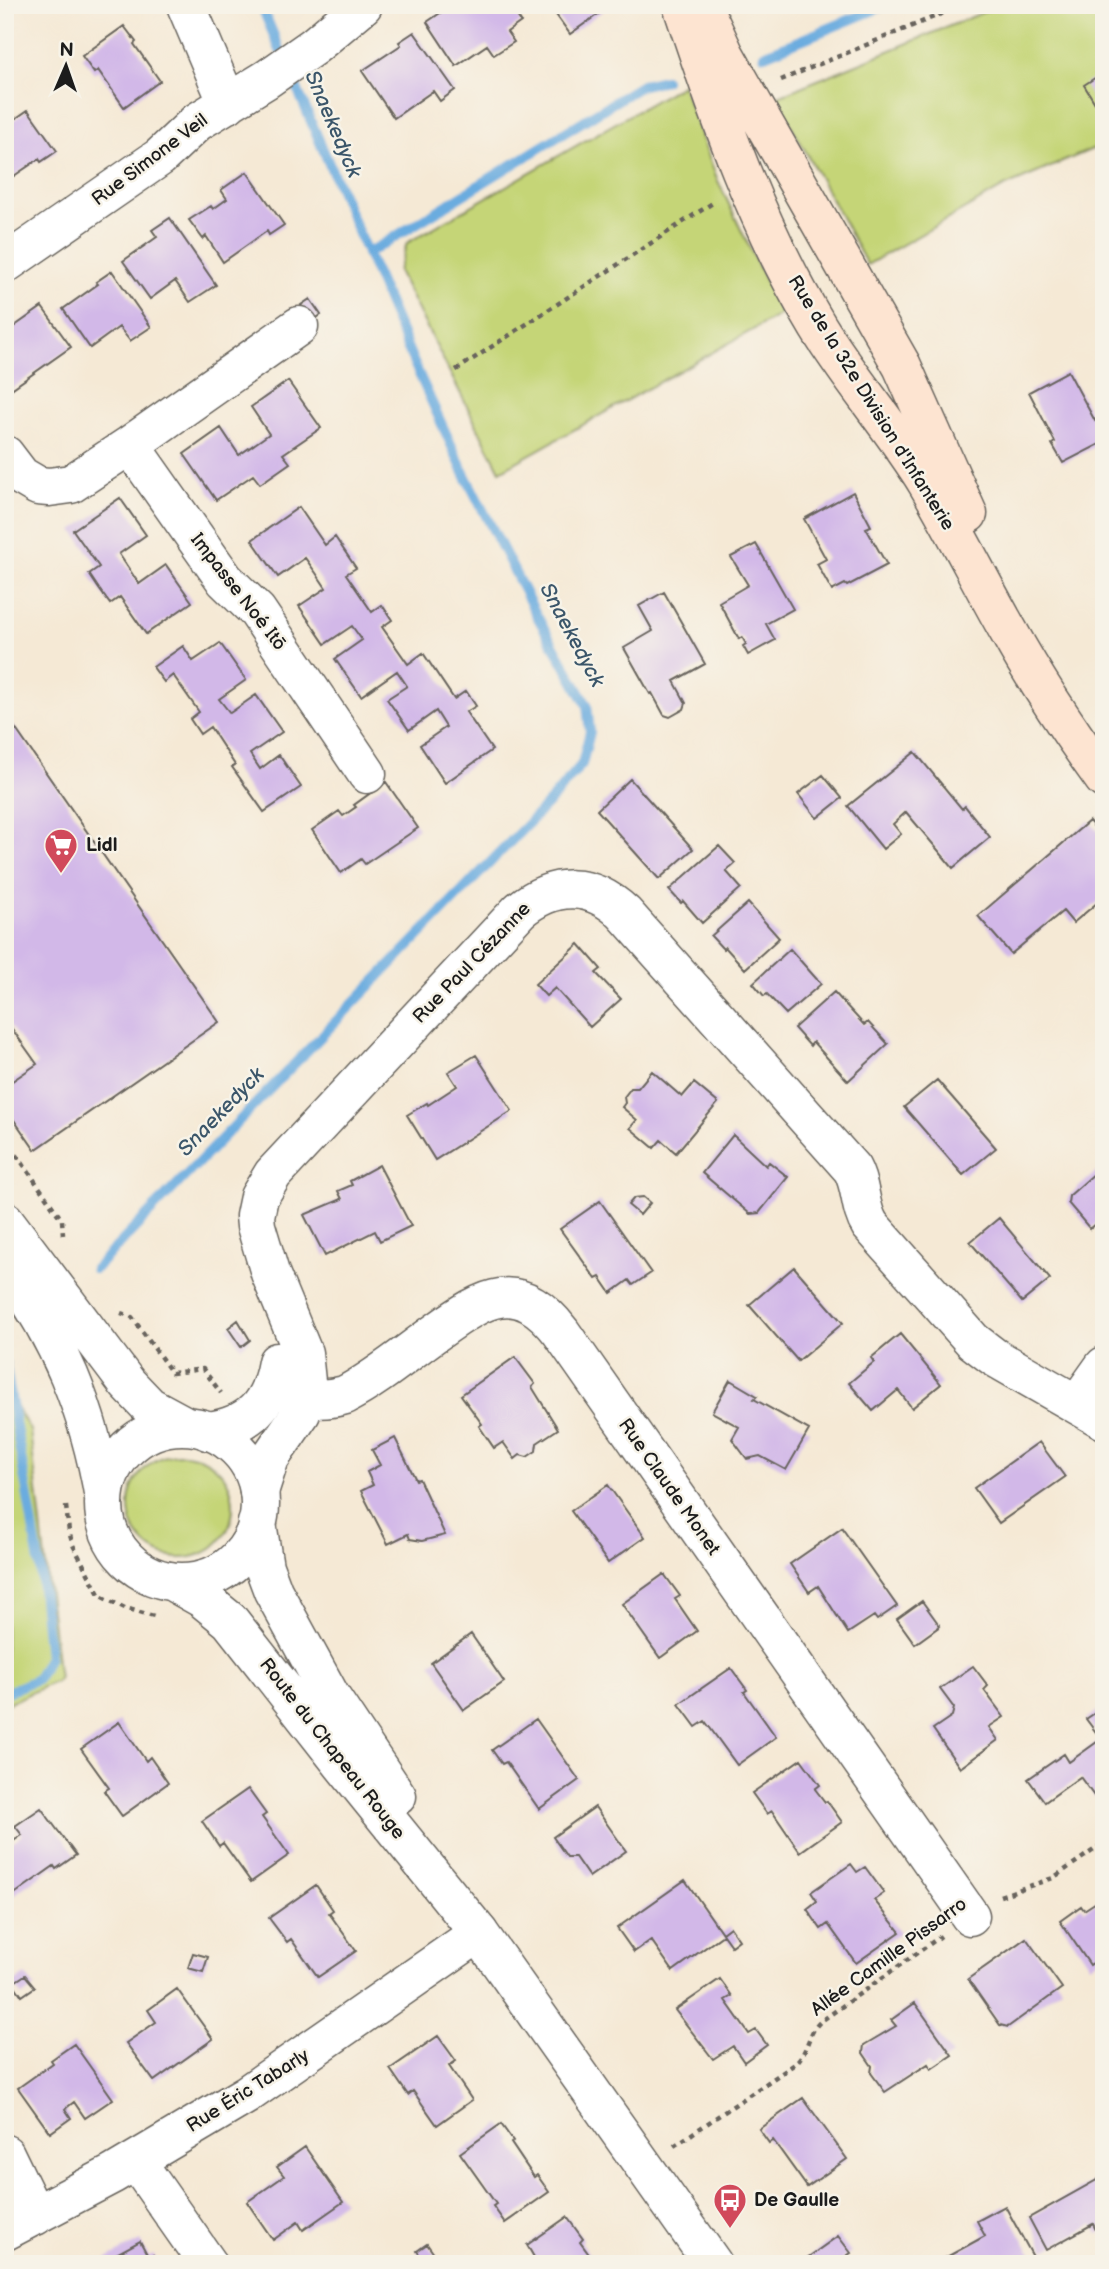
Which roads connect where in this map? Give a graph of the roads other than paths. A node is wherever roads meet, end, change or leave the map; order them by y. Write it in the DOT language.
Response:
graph roads {
  1 [pos="186,5"];
  2 [pos="363,5"];
  3 [pos="682,5"];
  4 [pos="703,5"];
  5 [pos="228,104"];
  6 [pos="5,264"];
  7 [pos="299,326"];
  8 [pos="130,445"];
  9 [pos="5,454"];
  10 [pos="1104,745"];
  11 [pos="367,774"];
  12 [pos="1104,779"];
  13 [pos="5,1221"];
  14 [pos="5,1265"];
  15 [pos="1104,1366"];
  16 [pos="288,1393"];
  17 [pos="1091,1412"];
  18 [pos="197,1429"];
  19 [pos="104,1500"];
  20 [pos="258,1507"];
  21 [pos="171,1581"];
  22 [pos="970,1916"];
  23 [pos="479,1933"];
  24 [pos="5,2154"];
  25 [pos="135,2161"];
  26 [pos="20,2224"];
  27 [pos="208,2264"];
  28 [pos="713,2264"];
  1 -- 5 [label="street"];
  2 -- 5 [label="street, Rue Simone Veil"];
  3 -- 12 [label="main road, Rue de la 32e Division d'Infanterie"];
  4 -- 10 [label="main road, Rue de la 32e Division d'Infanterie"];
  5 -- 6 [label="street, Rue Simone Veil"];
  7 -- 8 [label="street"];
  8 -- 9 [label="street"];
  8 -- 11 [label="street, Impasse Noé Itō"];
  13 -- 18 [label="street"];
  14 -- 19 [label="street"];
  15 -- 17 [label="street"];
  16 -- 17 [label="street, Rue Paul Cézanne"];
  16 -- 18 [label="street, Rue Paul Cézanne"];
  16 -- 20 [label="street, Rue Paul Cézanne"];
  16 -- 22 [label="street, Rue Claude Monet"];
  18 -- 19 [label="street"];
  18 -- 20 [label="street"];
  19 -- 21 [label="street"];
  20 -- 21 [label="street"];
  20 -- 23 [label="street, Route du Chapeau Rouge"];
  21 -- 23 [label="street, Route du Chapeau Rouge"];
  23 -- 25 [label="street, Rue Éric Tabarly"];
  23 -- 28 [label="street, Route du Chapeau Rouge"];
  24 -- 26 [label="street"];
  25 -- 26 [label="street, Rue Éric Tabarly"];
  25 -- 27 [label="street"];
}
